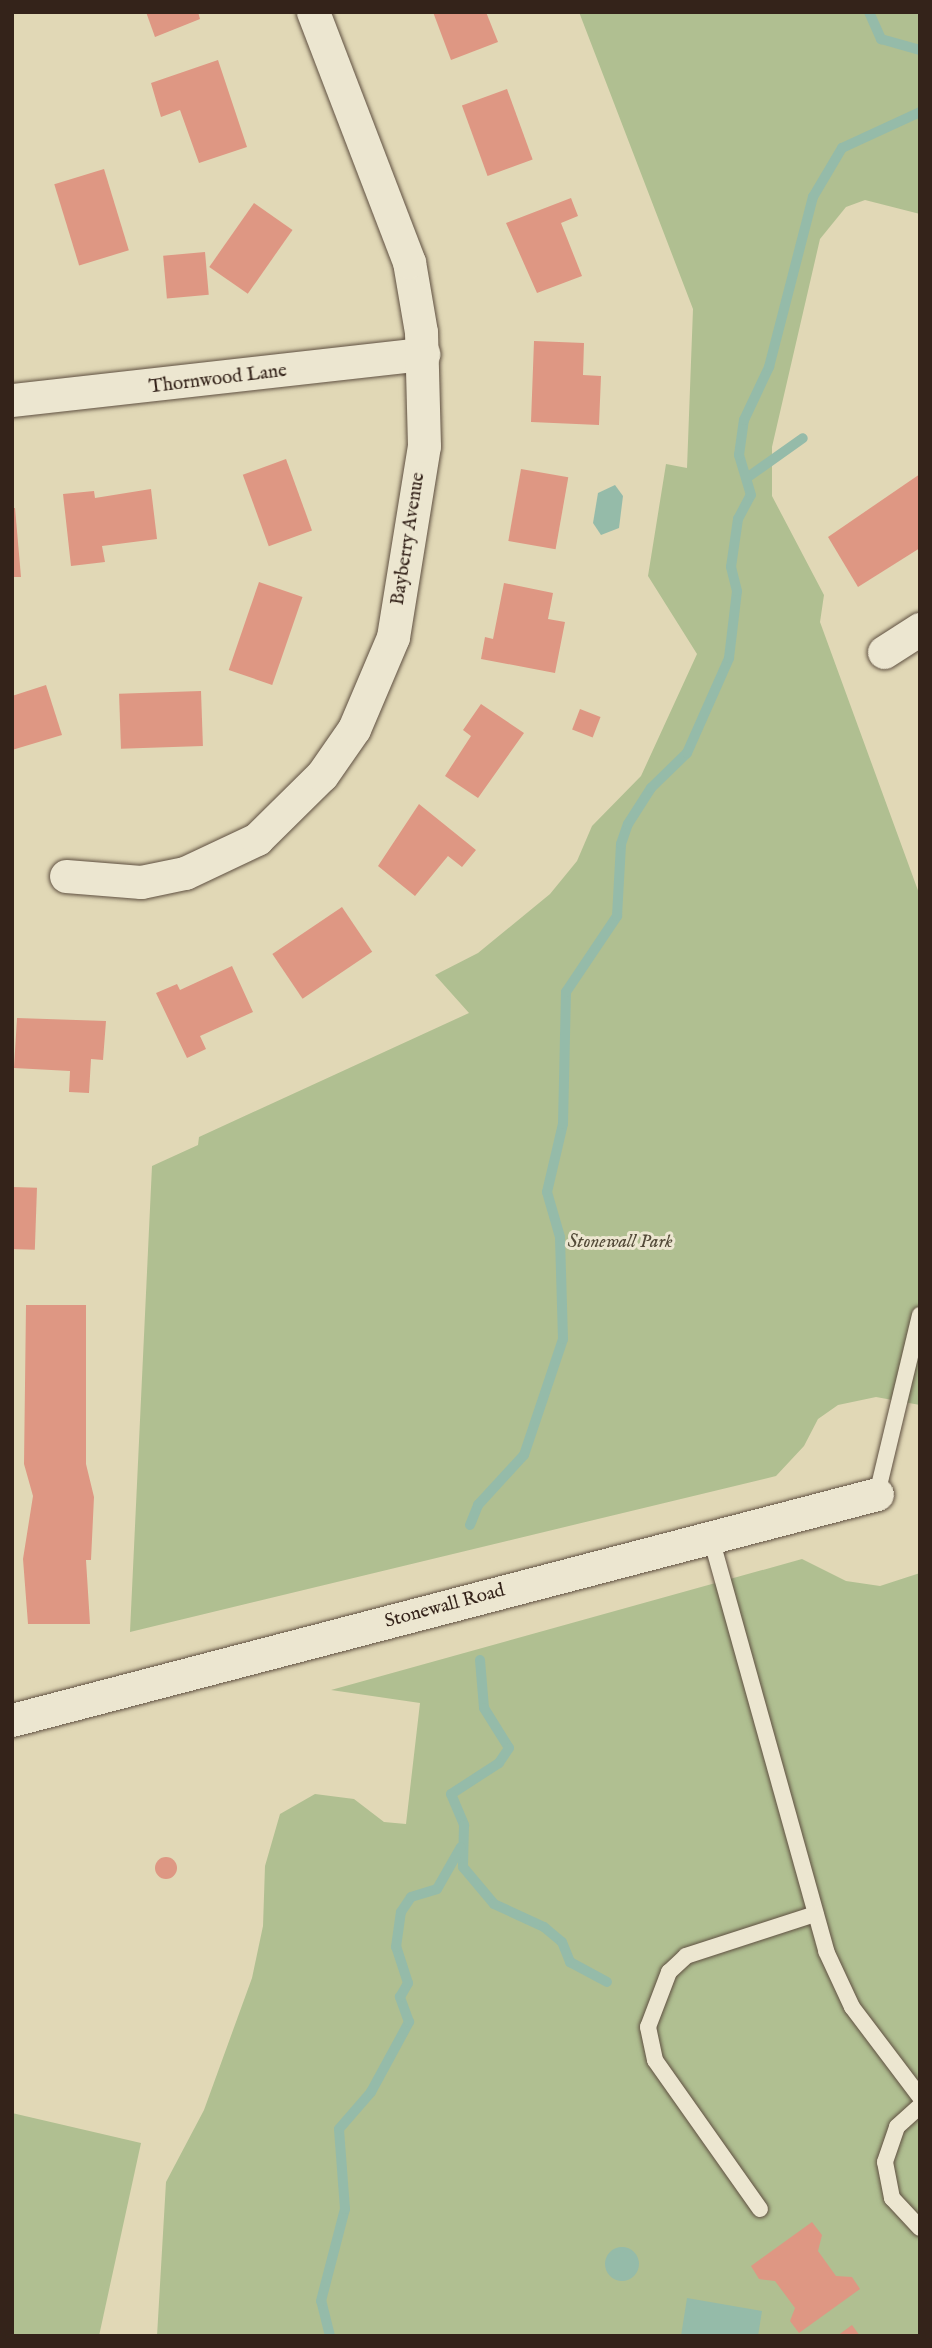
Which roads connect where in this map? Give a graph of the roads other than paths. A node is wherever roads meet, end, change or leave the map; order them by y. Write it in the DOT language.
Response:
graph roads {
  1 [pos="313,12"];
  2 [pos="423,354"];
  3 [pos="12,400"];
  4 [pos="920,629"];
  5 [pos="884,652"];
  6 [pos="66,876"];
  7 [pos="920,1315"];
  8 [pos="877,1494"];
  9 [pos="711,1538"];
  10 [pos="12,1720"];
  11 [pos="815,1914"];
  12 [pos="920,2097"];
  13 [pos="920,2106"];
  14 [pos="760,2210"];
  15 [pos="920,2228"];
  1 -- 2 [label="street, Bayberry Avenue"];
  2 -- 3 [label="street, Thornwood Lane"];
  2 -- 6 [label="street, Bayberry Avenue"];
  4 -- 5 [label="street"];
  7 -- 8 [label="lane"];
  8 -- 9 [label="street, Stonewall Road"];
  9 -- 10 [label="street, Stonewall Road"];
  9 -- 11 [label="lane"];
  11 -- 12 [label="lane"];
  11 -- 14 [label="lane"];
  13 -- 15 [label="lane"];
}
